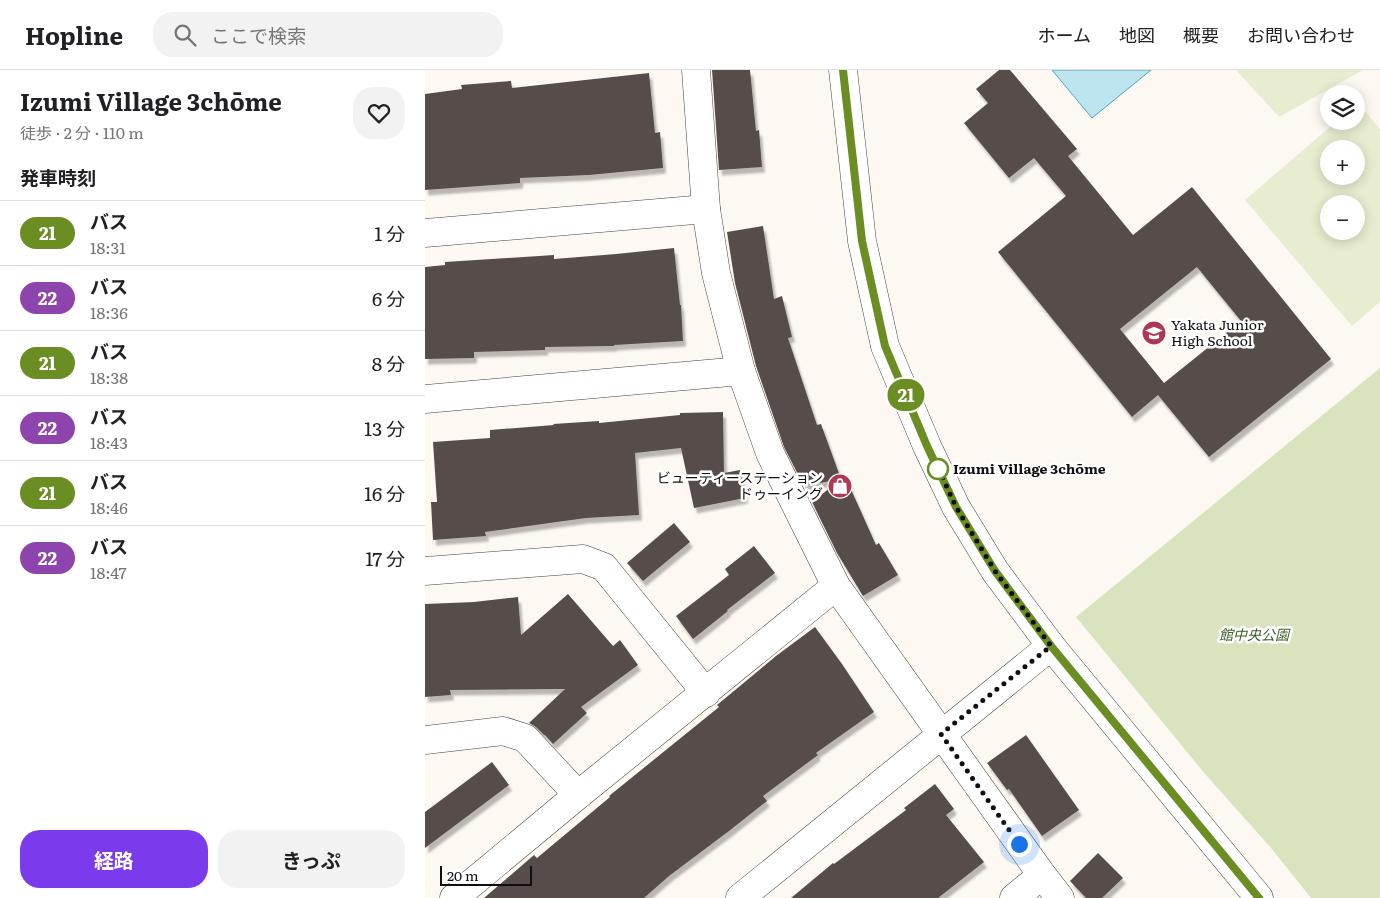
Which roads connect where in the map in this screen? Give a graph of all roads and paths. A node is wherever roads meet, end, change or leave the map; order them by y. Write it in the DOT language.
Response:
graph roads {
  1 [pos="695,70"];
  2 [pos="843,70"];
  3 [pos="706,209"];
  4 [pos="425,233"];
  5 [pos="741,371"];
  6 [pos="425,399"];
  7 [pos="425,571"];
  8 [pos="836,586"];
  9 [pos="1051,646"];
  10 [pos="705,693"];
  11 [pos="941,734"];
  12 [pos="425,740"];
  13 [pos="578,795"];
  14 [pos="1042,875"];
  15 [pos="454,898"];
  16 [pos="740,898"];
  17 [pos="1014,898"];
  18 [pos="1060,898"];
  19 [pos="1259,898"];
  1 -- 3 [label="street"];
  2 -- 9 [label="street"];
  3 -- 4 [label="street"];
  3 -- 5 [label="street"];
  5 -- 6 [label="street"];
  5 -- 8 [label="street"];
  7 -- 10 [label="street"];
  8 -- 10 [label="street"];
  8 -- 11 [label="street"];
  9 -- 11 [label="street"];
  9 -- 19 [label="street"];
  10 -- 13 [label="street"];
  11 -- 14 [label="street"];
  11 -- 16 [label="street"];
  12 -- 13 [label="street"];
  13 -- 15 [label="street"];
  14 -- 17 [label="street"];
  14 -- 18 [label="street"];
}
